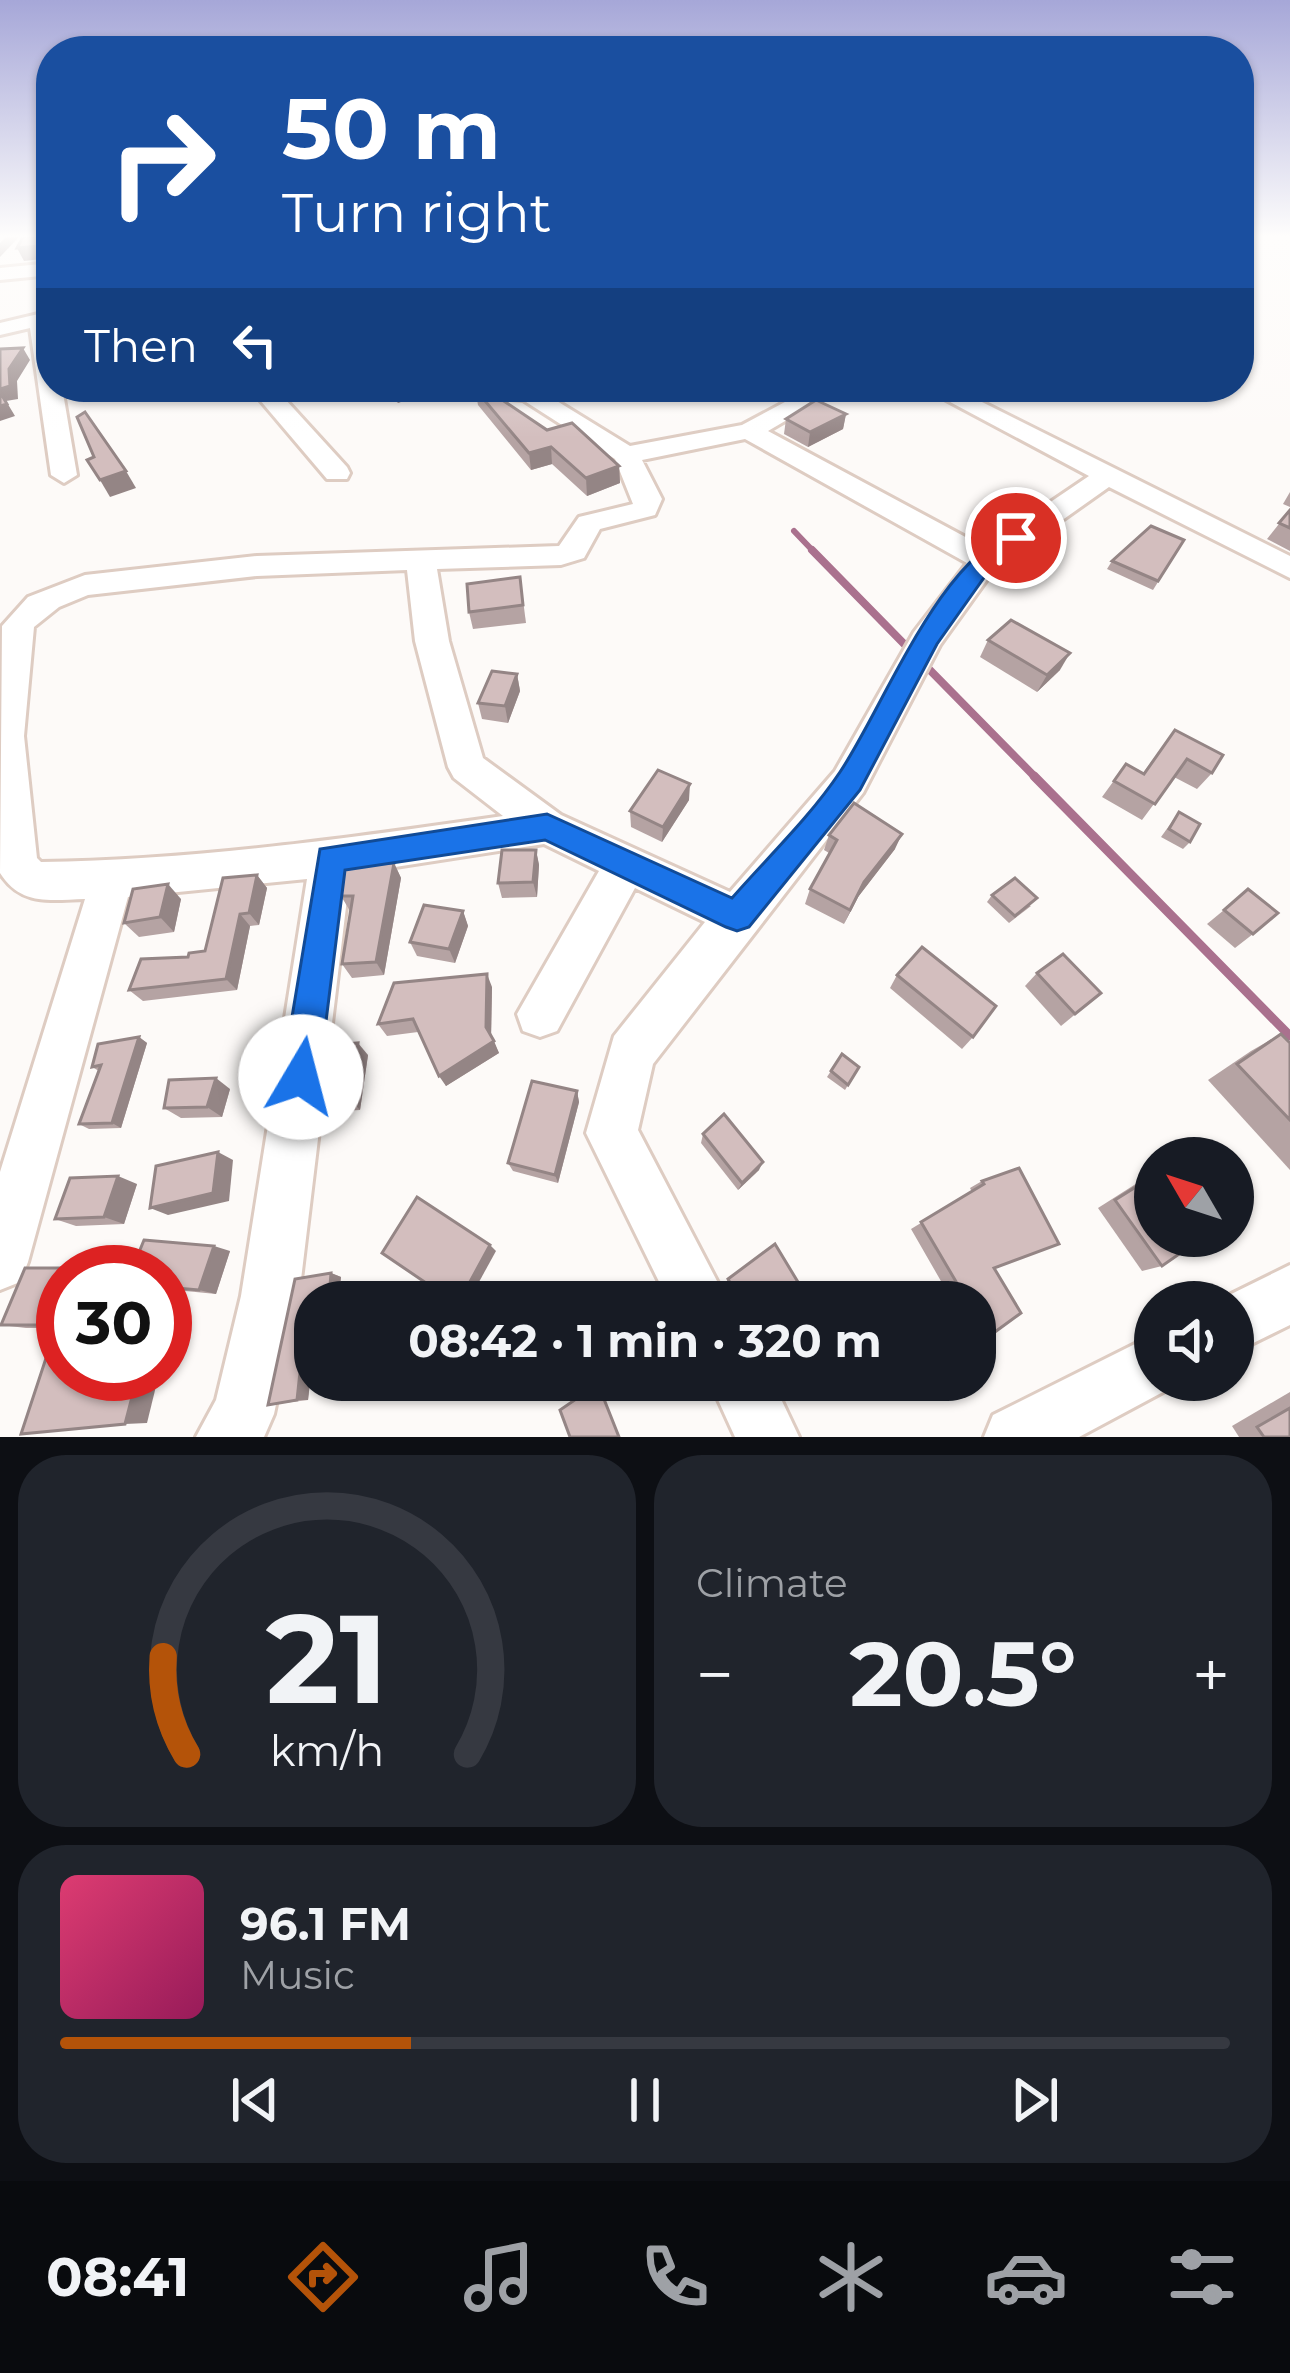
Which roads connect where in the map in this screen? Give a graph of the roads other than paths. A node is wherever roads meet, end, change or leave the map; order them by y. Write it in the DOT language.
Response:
graph roads {
  1 [pos="36,320"];
  2 [pos="0,329"];
  3 [pos="52,402"];
  4 [pos="274,402"];
  5 [pos="542,402"];
  6 [pos="803,402"];
  7 [pos="964,402"];
  8 [pos="749,431"];
  9 [pos="626,455"];
  10 [pos="337,472"];
  11 [pos="64,475"];
  12 [pos="1108,475"];
  13 [pos="420,558"];
  14 [pos="985,560"];
  15 [pos="1290,568"];
  16 [pos="3,737"];
  17 [pos="547,827"];
  18 [pos="331,859"];
  19 [pos="626,864"];
  20 [pos="112,880"];
  21 [pos="737,916"];
  22 [pos="540,1014"];
  23 [pos="12,1187"];
  24 [pos="0,1262"];
  25 [pos="688,1281"];
  26 [pos="1290,1294"];
  27 [pos="1254,1313"];
  28 [pos="1134,1375"];
  29 [pos="750,1401"];
  30 [pos="227,1437"];
  31 [pos="768,1437"];
  32 [pos="1015,1437"];
  1 -- 2 [label="street"];
  3 -- 11 [label="street"];
  4 -- 10 [label="street"];
  5 -- 9 [label="street"];
  6 -- 8 [label="street"];
  7 -- 12 [label="street"];
  8 -- 9 [label="street"];
  8 -- 14 [label="street"];
  9 -- 13 [label="street"];
  12 -- 14 [label="street"];
  12 -- 15 [label="street"];
  13 -- 16 [label="street"];
  13 -- 17 [label="street"];
  14 -- 21 [label="street"];
  16 -- 20 [label="street"];
  17 -- 18 [label="street"];
  17 -- 19 [label="street"];
  18 -- 20 [label="street"];
  18 -- 30 [label="street"];
  19 -- 21 [label="street"];
  19 -- 22 [label="street"];
  20 -- 23 [label="street"];
  21 -- 25 [label="street"];
  23 -- 24 [label="street"];
  26 -- 27 [label="street"];
  28 -- 32 [label="street"];
  29 -- 31 [label="street"];
}
